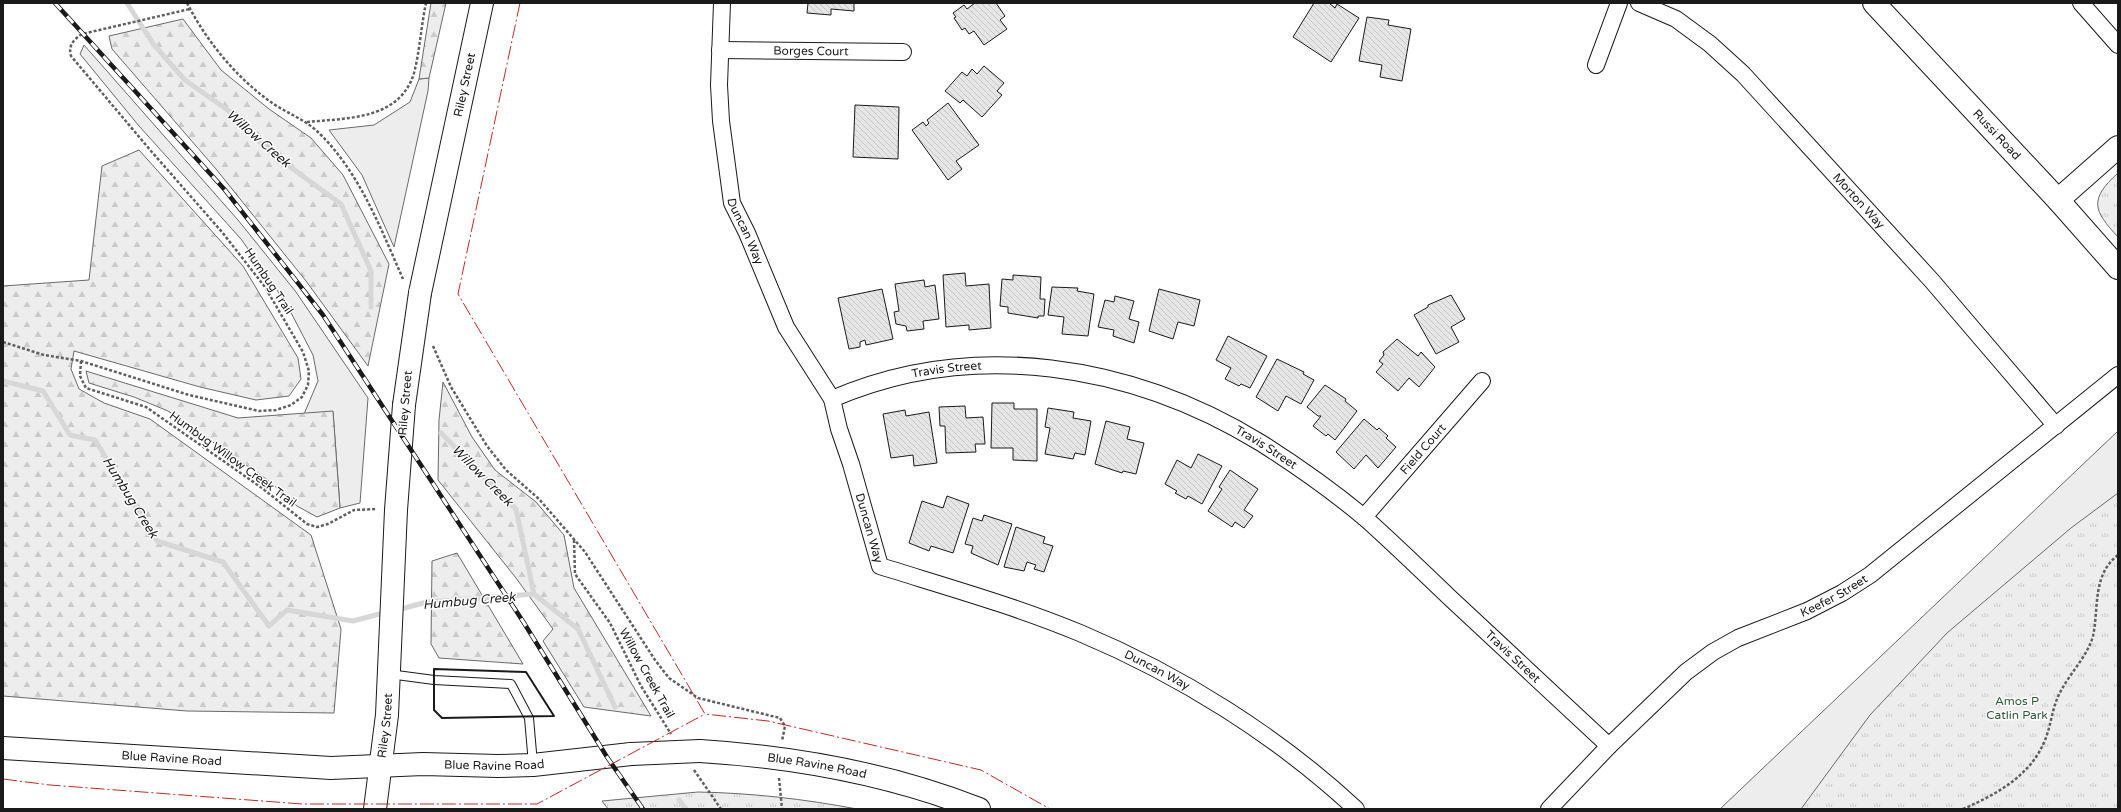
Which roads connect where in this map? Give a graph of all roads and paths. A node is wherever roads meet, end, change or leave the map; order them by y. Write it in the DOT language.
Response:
graph roads {
  1 [pos="187,3"];
  2 [pos="426,3"];
  3 [pos="482,3"];
  4 [pos="722,3"];
  5 [pos="1620,3"];
  6 [pos="1639,3"];
  7 [pos="1874,3"];
  8 [pos="2081,3"];
  9 [pos="190,9"];
  10 [pos="2118,45"];
  11 [pos="720,50"];
  12 [pos="903,52"];
  13 [pos="1596,65"];
  14 [pos="2118,147"];
  15 [pos="2058,200"];
  16 [pos="2118,268"];
  17 [pos="3,342"];
  18 [pos="81,361"];
  19 [pos="2118,375"];
  20 [pos="1482,381"];
  21 [pos="832,399"];
  22 [pos="2056,426"];
  23 [pos="396,510"];
  24 [pos="1364,517"];
  25 [pos="2118,555"];
  26 [pos="389,674"];
  27 [pos="676,741"];
  28 [pos="1609,746"];
  29 [pos="3,748"];
  30 [pos="779,758"];
  31 [pos="697,759"];
  32 [pos="533,764"];
  33 [pos="380,765"];
  34 [pos="375,809"];
  35 [pos="721,809"];
  36 [pos="782,809"];
  37 [pos="980,809"];
  38 [pos="1356,809"];
  39 [pos="1549,809"];
  40 [pos="1963,809"];
  1 -- 9 [label="path"];
  2 -- 9 [label="path"];
  3 -- 23 [label="main road, Riley Street, bridge"];
  4 -- 11 [label="street, Duncan Way"];
  5 -- 13 [label="street"];
  6 -- 22 [label="street, Morton Way"];
  7 -- 15 [label="main road, Russi Road"];
  8 -- 10 [label="street"];
  9 -- 18 [label="path, Humbug Trail"];
  11 -- 12 [label="street, Borges Court"];
  11 -- 21 [label="street, Duncan Way"];
  14 -- 15 [label="main road"];
  15 -- 16 [label="main road, Russi Road"];
  17 -- 18 [label="path, Humbug Trail"];
  18 -- 23 [label="path, Humbug Willow Creek Trail"];
  19 -- 22 [label="street, Keefer Street"];
  20 -- 24 [label="street, Field Court"];
  21 -- 24 [label="street, Travis Street"];
  21 -- 38 [label="street, Duncan Way"];
  22 -- 28 [label="street, Keefer Street"];
  23 -- 26 [label="main road, Riley Street"];
  24 -- 28 [label="street, Travis Street"];
  25 -- 40 [label="path"];
  26 -- 32 [label="lane"];
  26 -- 33 [label="main road, Riley Street"];
  27 -- 30 [label="path, Willow Creek Trail"];
  28 -- 39 [label="street, Keefer Street"];
  29 -- 33 [label="main road, Blue Ravine Road"];
  30 -- 31 [label="main road, Blue Ravine Road"];
  30 -- 36 [label="path"];
  30 -- 37 [label="main road, Blue Ravine Road"];
  31 -- 32 [label="main road, Blue Ravine Road, bridge"];
  31 -- 35 [label="path"];
  32 -- 33 [label="main road, Blue Ravine Road"];
  33 -- 34 [label="main road, Riley Street"];
}
